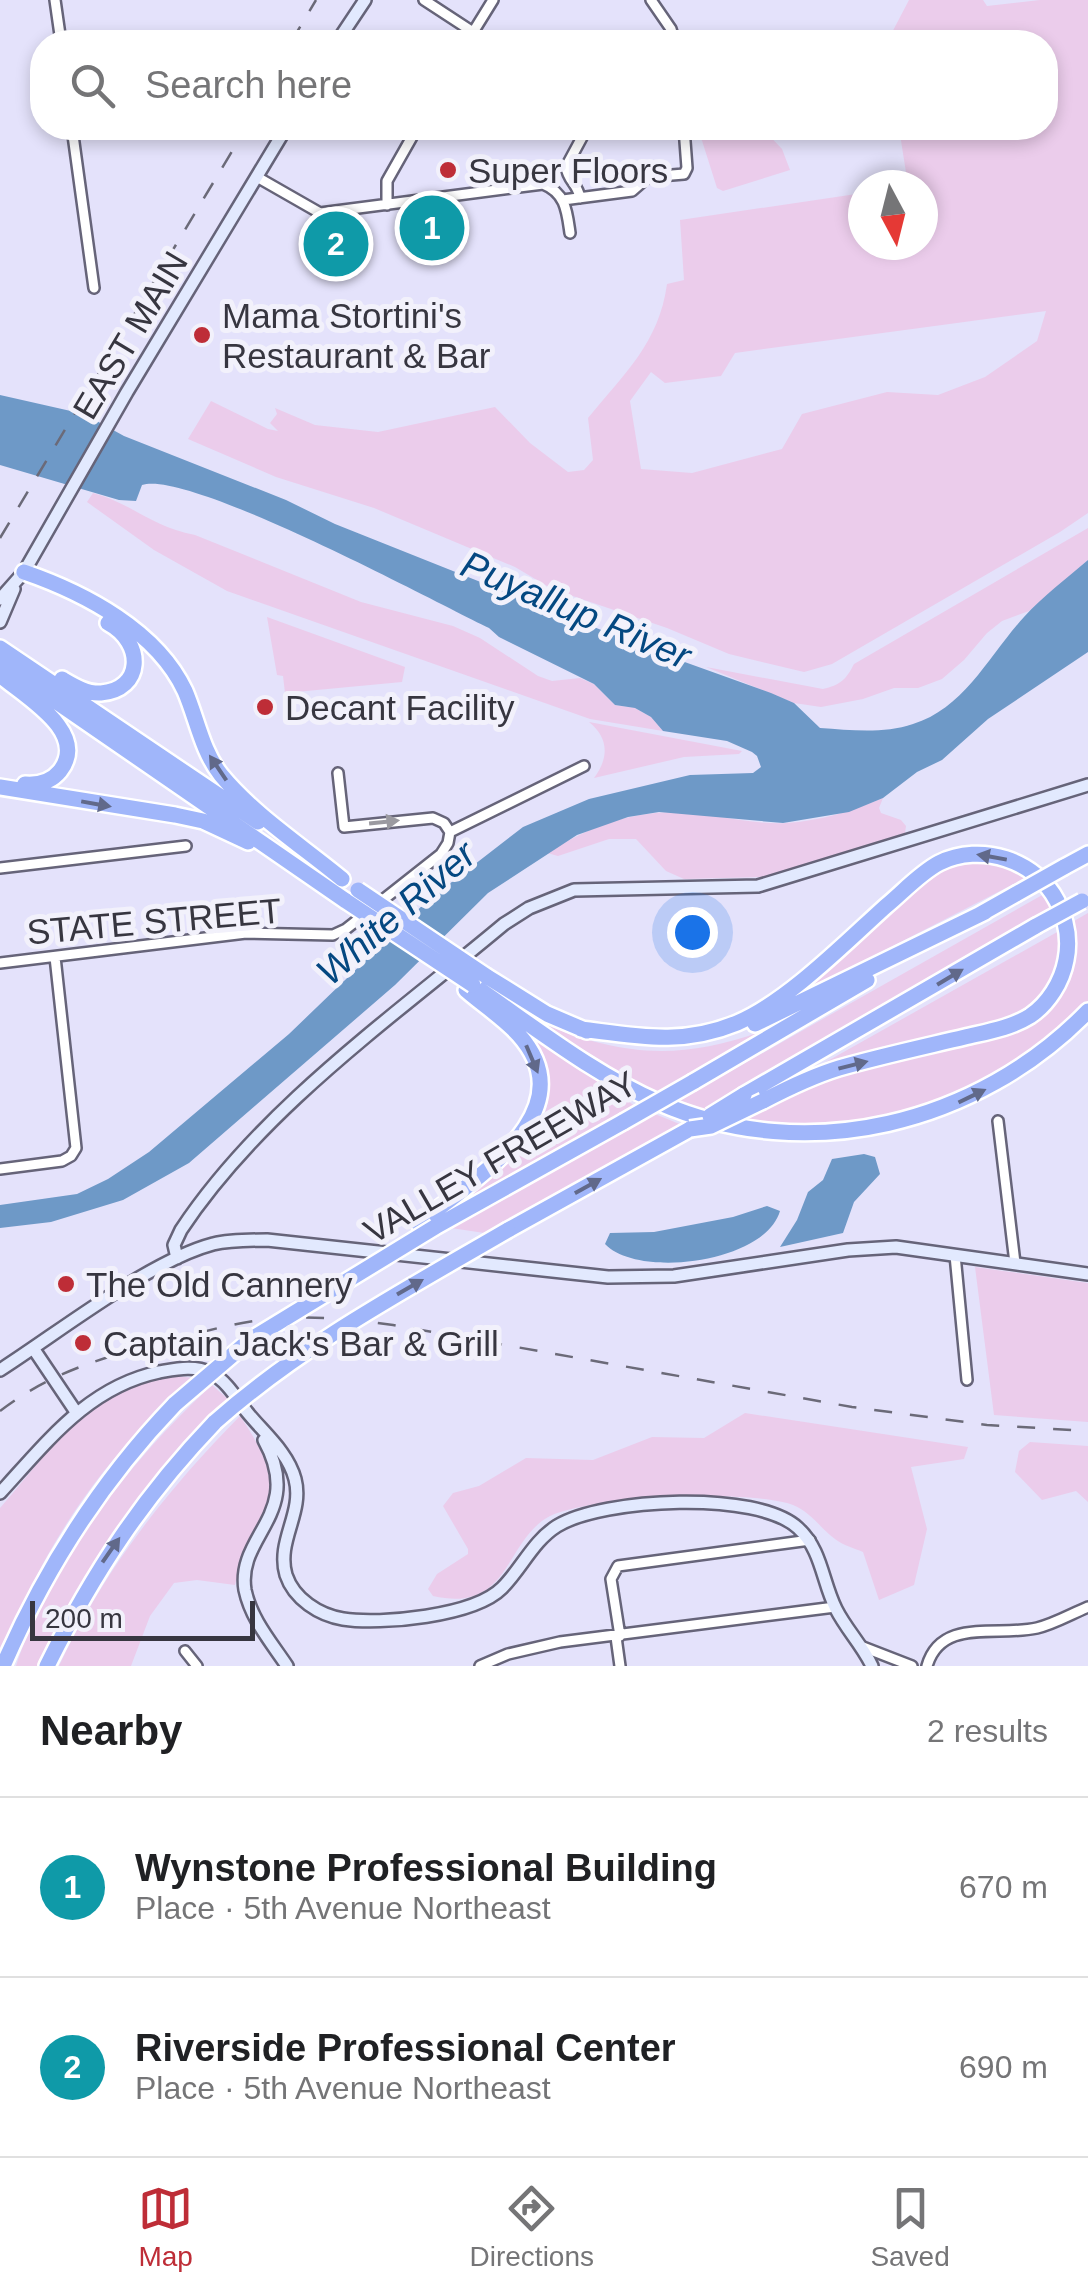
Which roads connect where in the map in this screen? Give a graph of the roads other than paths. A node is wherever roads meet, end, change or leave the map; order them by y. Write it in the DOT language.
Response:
graph roads {
  1 [pos="55,0"];
  2 [pos="365,0"];
  3 [pos="424,0"];
  4 [pos="493,0"];
  5 [pos="650,0"];
  6 [pos="59,30"];
  7 [pos="345,30"];
  8 [pos="471,30"];
  9 [pos="475,30"];
  10 [pos="671,30"];
  11 [pos="74,140"];
  12 [pos="279,140"];
  13 [pos="410,140"];
  14 [pos="581,140"];
  15 [pos="685,140"];
  16 [pos="257,177"];
  17 [pos="580,198"];
  18 [pos="563,200"];
  19 [pos="387,205"];
  20 [pos="570,233"];
  21 [pos="94,288"];
  22 [pos="20,578"];
  23 [pos="0,599"];
  24 [pos="2,618"];
  25 [pos="0,639"];
  26 [pos="0,648"];
  27 [pos="0,663"];
  28 [pos="0,675"];
  29 [pos="584,766"];
  30 [pos="338,773"];
  31 [pos="0,784"];
  32 [pos="1088,785"];
  33 [pos="450,832"];
  34 [pos="186,846"];
  35 [pos="1088,854"];
  36 [pos="0,868"];
  37 [pos="342,879"];
  38 [pos="317,882"];
  39 [pos="352,895"];
  40 [pos="1085,900"];
  41 [pos="985,912"];
  42 [pos="55,957"];
  43 [pos="0,964"];
  44 [pos="475,984"];
  45 [pos="1088,1011"];
  46 [pos="580,1028"];
  47 [pos="998,1122"];
  48 [pos="690,1129"];
  49 [pos="0,1169"];
  50 [pos="427,1225"];
  51 [pos="955,1255"];
  52 [pos="177,1258"];
  53 [pos="1015,1264"];
  54 [pos="1088,1274"];
  55 [pos="34,1348"];
  56 [pos="0,1370"];
  57 [pos="967,1380"];
  58 [pos="76,1412"];
  59 [pos="253,1419"];
  60 [pos="0,1493"];
  61 [pos="810,1540"];
  62 [pos="835,1607"];
  63 [pos="1088,1607"];
  64 [pos="618,1636"];
  65 [pos="863,1647"];
  66 [pos="185,1651"];
  67 [pos="3,1666"];
  68 [pos="47,1666"];
  69 [pos="197,1666"];
  70 [pos="287,1666"];
  71 [pos="480,1666"];
  72 [pos="620,1666"];
  73 [pos="872,1666"];
  74 [pos="912,1666"];
  75 [pos="927,1666"];
  1 -- 6 [label="street"];
  2 -- 7 [label="street"];
  3 -- 8 [label="street"];
  4 -- 9 [label="street"];
  5 -- 10 [label="street"];
  11 -- 21 [label="street"];
  12 -- 16 [label="street, EAST MAIN"];
  13 -- 19 [label="street"];
  14 -- 17 [label="street"];
  15 -- 17 [label="street"];
  16 -- 19 [label="street"];
  16 -- 22 [label="street, EAST MAIN"];
  17 -- 18 [label="street"];
  18 -- 19 [label="street"];
  18 -- 20 [label="street"];
  22 -- 23 [label="street"];
  22 -- 24 [label="street"];
  22 -- 25 [label="highway"];
  37 -- 22 [label="highway, one-way"];
  26 -- 37 [label="highway"];
  27 -- 38 [label="highway"];
  28 -- 31 [label="highway"];
  29 -- 33 [label="street"];
  30 -- 33 [label="street, one-way"];
  31 -- 38 [label="highway, one-way"];
  32 -- 52 [label="street"];
  33 -- 42 [label="street, STATE STREET"];
  34 -- 36 [label="street"];
  35 -- 41 [label="highway, VALLEY FREEWAY, bridge"];
  37 -- 39 [label="highway"];
  38 -- 39 [label="highway"];
  39 -- 44 [label="highway, bridge"];
  39 -- 44 [label="highway, bridge"];
  48 -- 40 [label="highway, VALLEY FREEWAY, one-way, bridge"];
  41 -- 46 [label="highway"];
  41 -- 50 [label="highway, VALLEY FREEWAY, bridge"];
  42 -- 43 [label="street, STATE STREET"];
  42 -- 49 [label="street"];
  44 -- 45 [label="highway, one-way"];
  44 -- 46 [label="highway"];
  44 -- 50 [label="highway, one-way"];
  48 -- 46 [label="highway, one-way, bridge"];
  47 -- 53 [label="street"];
  68 -- 48 [label="highway, VALLEY FREEWAY, one-way, bridge"];
  50 -- 67 [label="highway, bridge"];
  51 -- 52 [label="street"];
  51 -- 53 [label="street"];
  51 -- 57 [label="street"];
  52 -- 55 [label="street"];
  53 -- 54 [label="street"];
  55 -- 56 [label="street"];
  55 -- 58 [label="street"];
  58 -- 59 [label="street"];
  58 -- 60 [label="street"];
  59 -- 61 [label="street"];
  59 -- 70 [label="street"];
  61 -- 62 [label="street"];
  61 -- 64 [label="street"];
  62 -- 64 [label="street"];
  62 -- 65 [label="street"];
  63 -- 75 [label="street"];
  64 -- 71 [label="street"];
  64 -- 72 [label="street"];
  65 -- 73 [label="street"];
  65 -- 74 [label="street"];
  66 -- 69 [label="street"];
}
